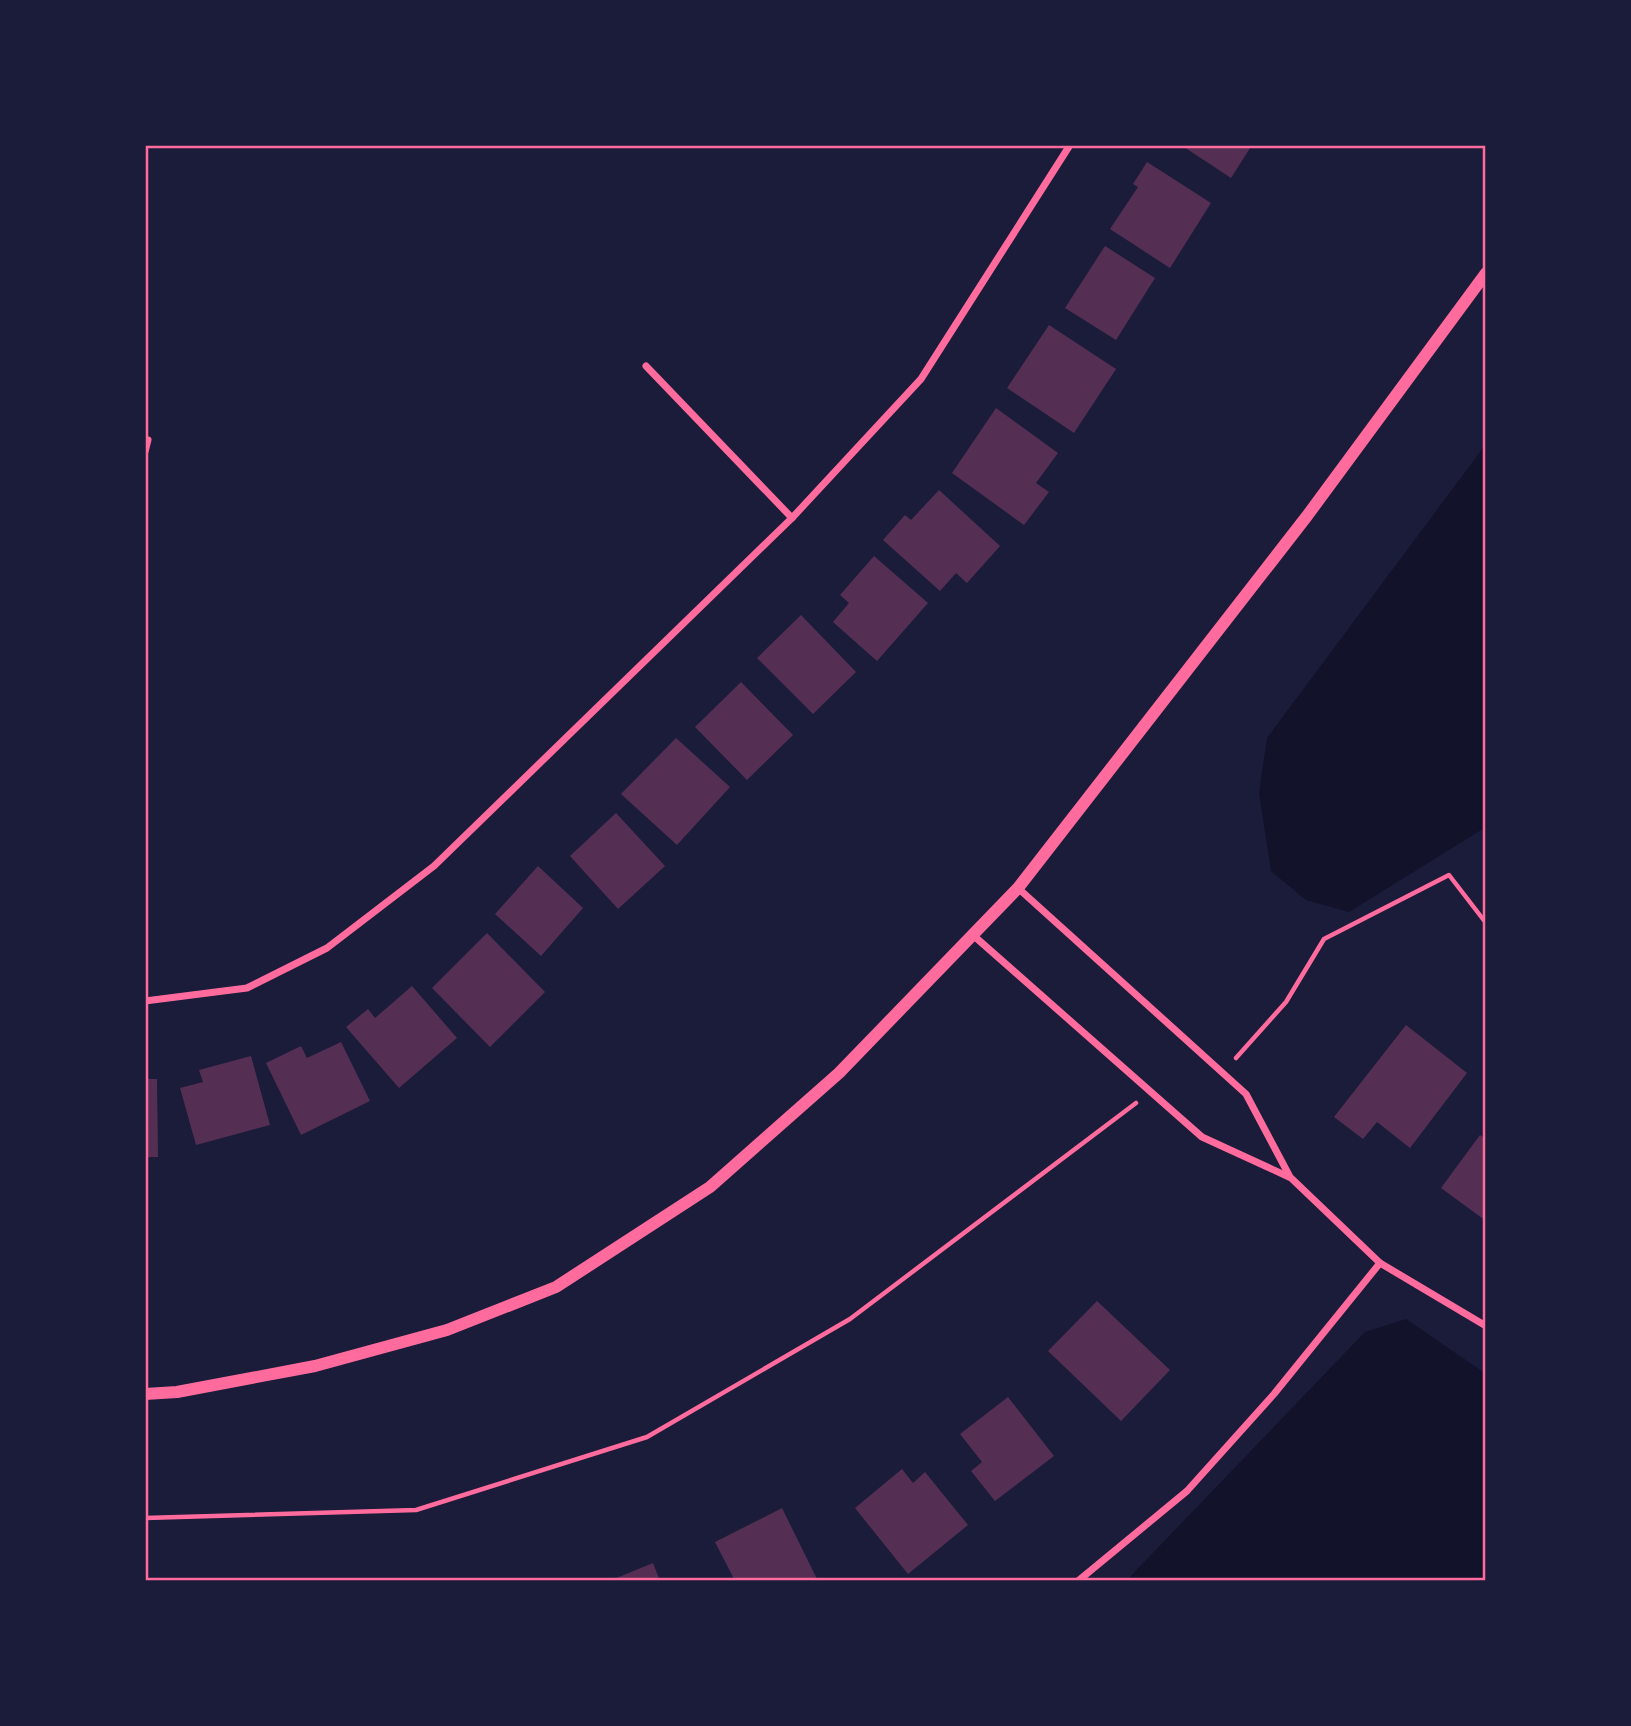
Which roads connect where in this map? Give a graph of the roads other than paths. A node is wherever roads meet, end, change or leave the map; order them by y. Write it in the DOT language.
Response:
graph roads {
  1 [pos="1070,145"];
  2 [pos="1486,273"];
  3 [pos="646,366"];
  4 [pos="148,440"];
  5 [pos="145,452"];
  6 [pos="792,518"];
  7 [pos="1018,888"];
  8 [pos="974,936"];
  9 [pos="145,1001"];
  10 [pos="1290,1177"];
  11 [pos="1380,1262"];
  12 [pos="1486,1326"];
  13 [pos="145,1394"];
  14 [pos="1078,1581"];
  1 -- 6 [label="street"];
  2 -- 7 [label="street"];
  3 -- 6 [label="street"];
  4 -- 5 [label="street"];
  6 -- 9 [label="street"];
  7 -- 8 [label="street"];
  7 -- 10 [label="street"];
  8 -- 10 [label="street"];
  8 -- 13 [label="street"];
  10 -- 11 [label="street"];
  11 -- 12 [label="street"];
  11 -- 14 [label="street"];
}
